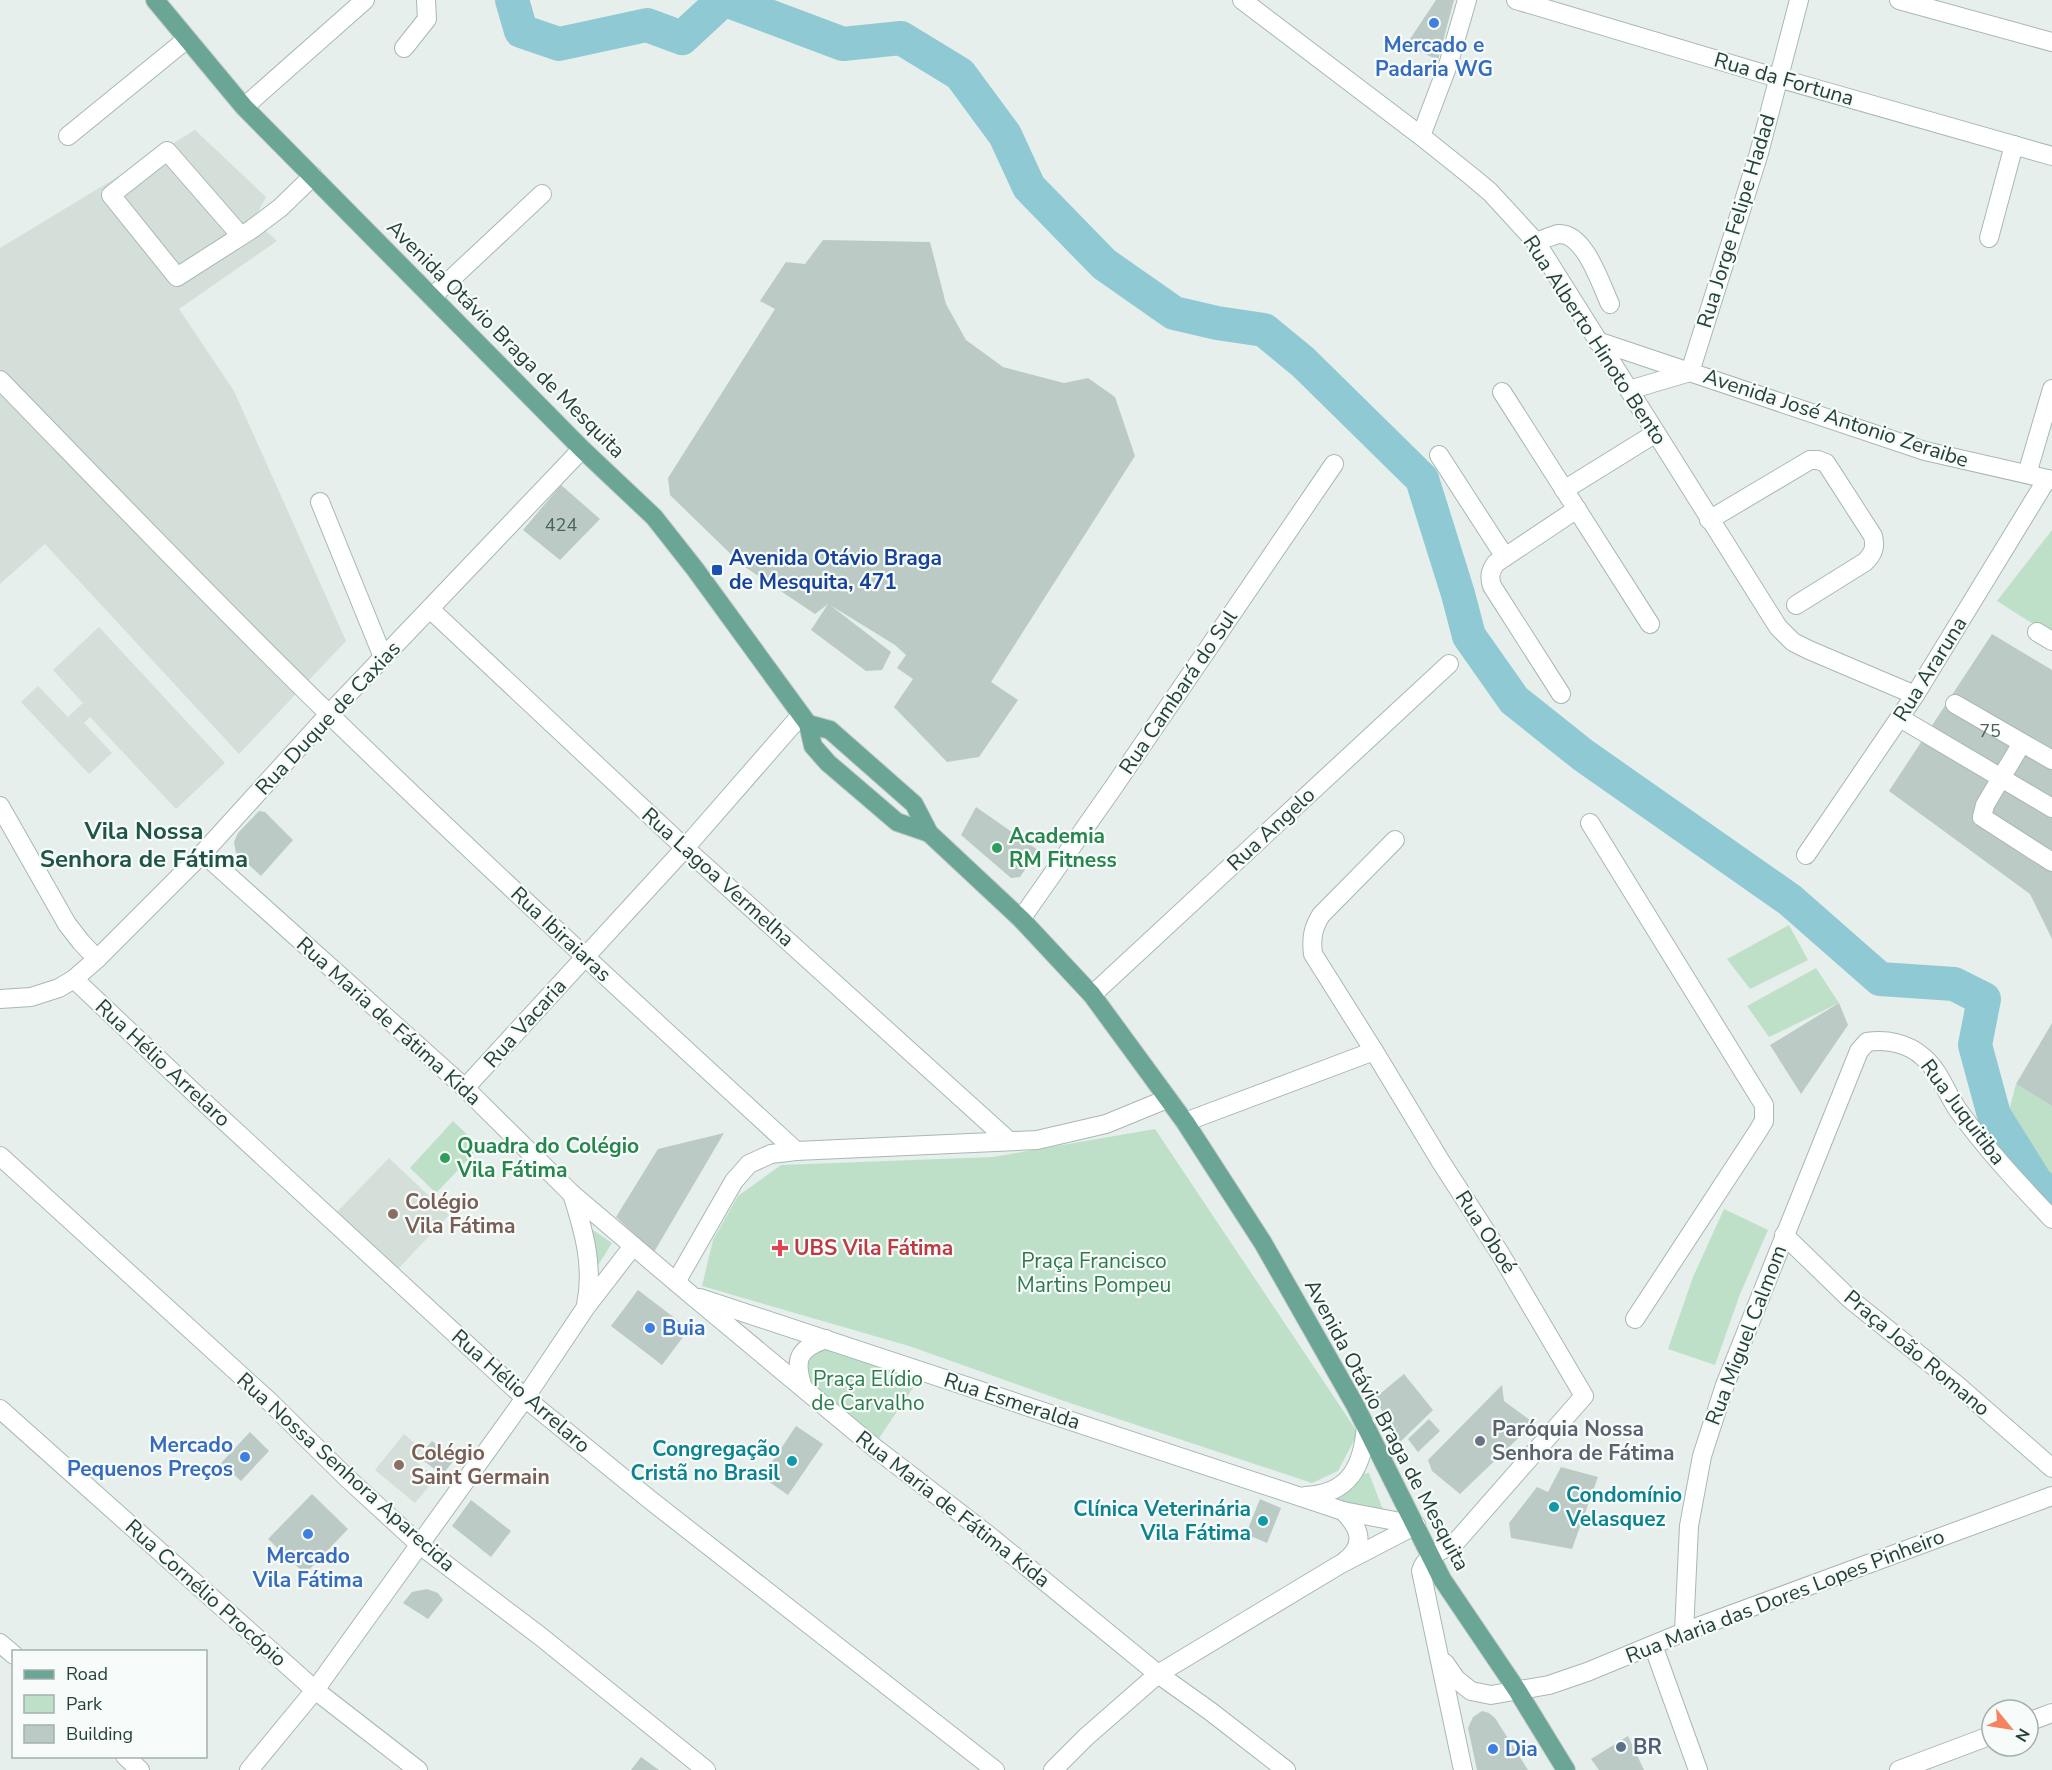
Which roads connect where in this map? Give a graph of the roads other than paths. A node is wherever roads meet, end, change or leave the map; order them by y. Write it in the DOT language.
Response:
graph roads {
  1 [pos="155,0"];
  2 [pos="365,0"];
  3 [pos="426,0"];
  4 [pos="1242,0"];
  5 [pos="1467,0"];
  6 [pos="1516,0"];
  7 [pos="1799,0"];
  8 [pos="1899,0"];
  9 [pos="187,39"];
  10 [pos="2052,42"];
  11 [pos="404,48"];
  12 [pos="1778,78"];
  13 [pos="244,107"];
  14 [pos="68,136"];
  15 [pos="1421,136"];
  16 [pos="2014,145"];
  17 [pos="2052,156"];
  18 [pos="313,176"];
  19 [pos="542,194"];
  20 [pos="241,236"];
  21 [pos="1989,238"];
  22 [pos="1536,242"];
  23 [pos="432,297"];
  24 [pos="1610,304"];
  25 [pos="1597,341"];
  26 [pos="1690,372"];
  27 [pos="0,380"];
  28 [pos="2052,389"];
  29 [pos="1629,390"];
  30 [pos="1502,392"];
  31 [pos="1656,433"];
  32 [pos="582,449"];
  33 [pos="1439,455"];
  34 [pos="1334,464"];
  35 [pos="2027,474"];
  36 [pos="2050,480"];
  37 [pos="1564,490"];
  38 [pos="320,502"];
  39 [pos="1577,509"];
  40 [pos="1709,520"];
  41 [pos="1505,557"];
  42 [pos="1796,605"];
  43 [pos="430,609"];
  44 [pos="1650,624"];
  45 [pos="383,657"];
  46 [pos="1449,664"];
  47 [pos="1561,694"];
  48 [pos="1915,695"];
  49 [pos="1954,704"];
  50 [pos="329,714"];
  51 [pos="1900,718"];
  52 [pos="804,719"];
  53 [pos="2022,743"];
  54 [pos="2052,760"];
  55 [pos="2002,779"];
  56 [pos="0,806"];
  57 [pos="2052,808"];
  58 [pos="1590,823"];
  59 [pos="929,833"];
  60 [pos="1395,840"];
  61 [pos="685,848"];
  62 [pos="203,853"];
  63 [pos="1806,855"];
  64 [pos="2052,862"];
  65 [pos="1021,919"];
  66 [pos="585,957"];
  67 [pos="97,959"];
  68 [pos="74,980"];
  69 [pos="1092,994"];
  70 [pos="0,999"];
  71 [pos="1374,1051"];
  72 [pos="1859,1051"];
  73 [pos="465,1088"];
  74 [pos="1167,1099"];
  75 [pos="1185,1122"];
  76 [pos="1009,1141"];
  77 [pos="796,1150"];
  78 [pos="0,1156"];
  79 [pos="572,1192"];
  80 [pos="2052,1219"];
  81 [pos="1784,1235"];
  82 [pos="633,1246"];
  83 [pos="683,1288"];
  84 [pos="586,1307"];
  85 [pos="1635,1319"];
  86 [pos="826,1339"];
  87 [pos="803,1388"];
  88 [pos="525,1398"];
  89 [pos="0,1408"];
  90 [pos="1366,1425"];
  91 [pos="2052,1468"];
  92 [pos="1301,1496"];
  93 [pos="2052,1496"];
  94 [pos="1343,1510"];
  95 [pos="1416,1525"];
  96 [pos="420,1545"];
  97 [pos="1431,1557"];
  98 [pos="1339,1565"];
  99 [pos="1684,1632"];
  100 [pos="0,1643"];
  101 [pos="1653,1645"];
  102 [pos="12,1653"];
  103 [pos="1440,1657"];
  104 [pos="1158,1674"];
  105 [pos="315,1690"];
  106 [pos="1517,1690"];
  107 [pos="1980,1740"];
  108 [pos="127,1758"];
  109 [pos="140,1770"];
  110 [pos="249,1770"];
  111 [pos="418,1770"];
  112 [pos="706,1770"];
  113 [pos="995,1770"];
  114 [pos="1053,1770"];
  115 [pos="1286,1770"];
  116 [pos="1463,1770"];
  117 [pos="1566,1770"];
  118 [pos="1698,1770"];
  119 [pos="1899,1770"];
  1 -- 9 [label="main road, Avenida Otávio Braga de Mesquita"];
  2 -- 13 [label="street"];
  3 -- 11 [label="street"];
  4 -- 15 [label="street, Rua Alberto Hinoto Bento"];
  5 -- 15 [label="street"];
  6 -- 12 [label="street, Rua da Fortuna"];
  7 -- 12 [label="street, Rua Jorge Felipe Hadad"];
  8 -- 10 [label="street"];
  9 -- 13 [label="main road, Avenida Otávio Braga de Mesquita"];
  9 -- 14 [label="street"];
  12 -- 16 [label="street, Rua da Fortuna"];
  12 -- 26 [label="street, Rua Jorge Felipe Hadad"];
  13 -- 18 [label="main road, Avenida Otávio Braga de Mesquita"];
  15 -- 22 [label="street, Rua Alberto Hinoto Bento"];
  16 -- 17 [label="street, Rua da Fortuna"];
  16 -- 21 [label="street"];
  18 -- 20 [label="street"];
  18 -- 23 [label="main road, Avenida Otávio Braga de Mesquita"];
  19 -- 23 [label="street"];
  20 -- 20 [label="street"];
  22 -- 24 [label="street"];
  22 -- 25 [label="street, Rua Alberto Hinoto Bento"];
  23 -- 32 [label="main road, Avenida Otávio Braga de Mesquita"];
  25 -- 26 [label="street, Avenida José Antonio Zeraibe"];
  25 -- 29 [label="street, Rua Alberto Hinoto Bento"];
  26 -- 29 [label="street, Avenida José Antonio Zeraibe"];
  26 -- 35 [label="street, Avenida José Antonio Zeraibe"];
  27 -- 50 [label="street, Rua Ibiraiaras"];
  28 -- 35 [label="street"];
  29 -- 31 [label="street, Rua Alberto Hinoto Bento"];
  30 -- 37 [label="street"];
  31 -- 37 [label="street"];
  31 -- 40 [label="street, Rua Alberto Hinoto Bento"];
  32 -- 43 [label="street, Rua Duque de Caxias"];
  32 -- 52 [label="main road, Avenida Otávio Braga de Mesquita"];
  33 -- 41 [label="street"];
  34 -- 65 [label="street, Rua Cambará do Sul"];
  35 -- 36 [label="street, Avenida José Antonio Zeraibe"];
  36 -- 48 [label="street, Rua Araruna"];
  37 -- 39 [label="street"];
  38 -- 45 [label="street"];
  39 -- 41 [label="street"];
  39 -- 44 [label="street"];
  40 -- 42 [label="street"];
  40 -- 48 [label="street, Rua Alberto Hinoto Bento"];
  41 -- 47 [label="street"];
  43 -- 45 [label="street, Rua Duque de Caxias"];
  43 -- 61 [label="street, Rua Lagoa Vermelha"];
  45 -- 50 [label="street, Rua Duque de Caxias"];
  46 -- 69 [label="street, Rua Angelo"];
  48 -- 51 [label="street, Rua Araruna"];
  49 -- 53 [label="street"];
  50 -- 62 [label="street, Rua Duque de Caxias"];
  50 -- 66 [label="street, Rua Ibiraiaras"];
  51 -- 55 [label="street"];
  51 -- 63 [label="street, Rua Araruna"];
  52 -- 59 [label="main road, Avenida Otávio Braga de Mesquita"];
  52 -- 59 [label="main road, Avenida Otávio Braga de Mesquita"];
  52 -- 61 [label="street, Rua Vacaria"];
  53 -- 54 [label="street"];
  53 -- 55 [label="street"];
  55 -- 57 [label="street"];
  55 -- 64 [label="street"];
  56 -- 67 [label="street"];
  58 -- 85 [label="street"];
  59 -- 65 [label="main road, Avenida Otávio Braga de Mesquita"];
  60 -- 71 [label="street"];
  61 -- 66 [label="street, Rua Vacaria"];
  61 -- 76 [label="street, Rua Lagoa Vermelha"];
  62 -- 67 [label="street, Rua Duque de Caxias"];
  62 -- 73 [label="street, Rua Maria de Fátima Kida"];
  65 -- 69 [label="main road, Avenida Otávio Braga de Mesquita"];
  66 -- 73 [label="street, Rua Vacaria"];
  66 -- 77 [label="street, Rua Ibiraiaras"];
  67 -- 68 [label="street, Rua Duque de Caxias"];
  68 -- 70 [label="street, Rua Duque de Caxias"];
  68 -- 88 [label="street, Rua Hélio Arrelaro"];
  69 -- 74 [label="main road, Avenida Otávio Braga de Mesquita"];
  71 -- 75 [label="street"];
  71 -- 97 [label="street, Rua Oboé"];
  72 -- 80 [label="street, Rua Juquitiba"];
  72 -- 81 [label="street, Rua Miguel Calmom"];
  73 -- 79 [label="street, Rua Maria de Fátima Kida"];
  74 -- 75 [label="main road, Avenida Otávio Braga de Mesquita"];
  74 -- 76 [label="street"];
  75 -- 90 [label="main road, Avenida Otávio Braga de Mesquita"];
  76 -- 77 [label="street"];
  77 -- 83 [label="street"];
  78 -- 96 [label="street, Rua Nossa Senhora Aparecida"];
  79 -- 82 [label="street, Rua Maria de Fátima Kida"];
  79 -- 84 [label="street, Rua Maria de Fátima Kida"];
  81 -- 91 [label="street, Praça João Romano"];
  81 -- 99 [label="street, Rua Miguel Calmom"];
  82 -- 83 [label="street, Rua Maria de Fátima Kida"];
  82 -- 84 [label="street"];
  83 -- 86 [label="street, Rua Esmeralda"];
  83 -- 87 [label="street, Rua Maria de Fátima Kida"];
  84 -- 88 [label="street"];
  86 -- 87 [label="street"];
  86 -- 92 [label="street, Rua Esmeralda"];
  87 -- 104 [label="street, Rua Maria de Fátima Kida"];
  88 -- 96 [label="street"];
  88 -- 113 [label="street, Rua Hélio Arrelaro"];
  89 -- 105 [label="street, Rua Cornélio Procópio"];
  90 -- 92 [label="street, Rua Esmeralda"];
  90 -- 95 [label="main road, Avenida Otávio Braga de Mesquita"];
  92 -- 94 [label="street, Rua Esmeralda"];
  93 -- 99 [label="street, Rua Maria das Dores Lopes Pinheiro"];
  94 -- 95 [label="street, Rua Esmeralda"];
  94 -- 98 [label="street"];
  95 -- 97 [label="main road, Avenida Otávio Braga de Mesquita"];
  95 -- 98 [label="street"];
  96 -- 105 [label="street"];
  96 -- 112 [label="street, Rua Nossa Senhora Aparecida"];
  97 -- 103 [label="street"];
  97 -- 106 [label="main road, Avenida Otávio Braga de Mesquita"];
  98 -- 104 [label="street"];
  99 -- 101 [label="street, Rua Maria das Dores Lopes Pinheiro"];
  100 -- 102 [label="street"];
  101 -- 106 [label="street, Rua Maria das Dores Lopes Pinheiro"];
  101 -- 118 [label="street"];
  103 -- 106 [label="street, Rua Maria das Dores Lopes Pinheiro"];
  103 -- 116 [label="street"];
  104 -- 114 [label="street"];
  104 -- 115 [label="street, Rua Maria de Fátima Kida"];
  105 -- 110 [label="street"];
  105 -- 111 [label="street, Rua Cornélio Procópio"];
  106 -- 117 [label="main road, Avenida Otávio Braga de Mesquita"];
  107 -- 119 [label="street"];
  108 -- 109 [label="street"];
}
